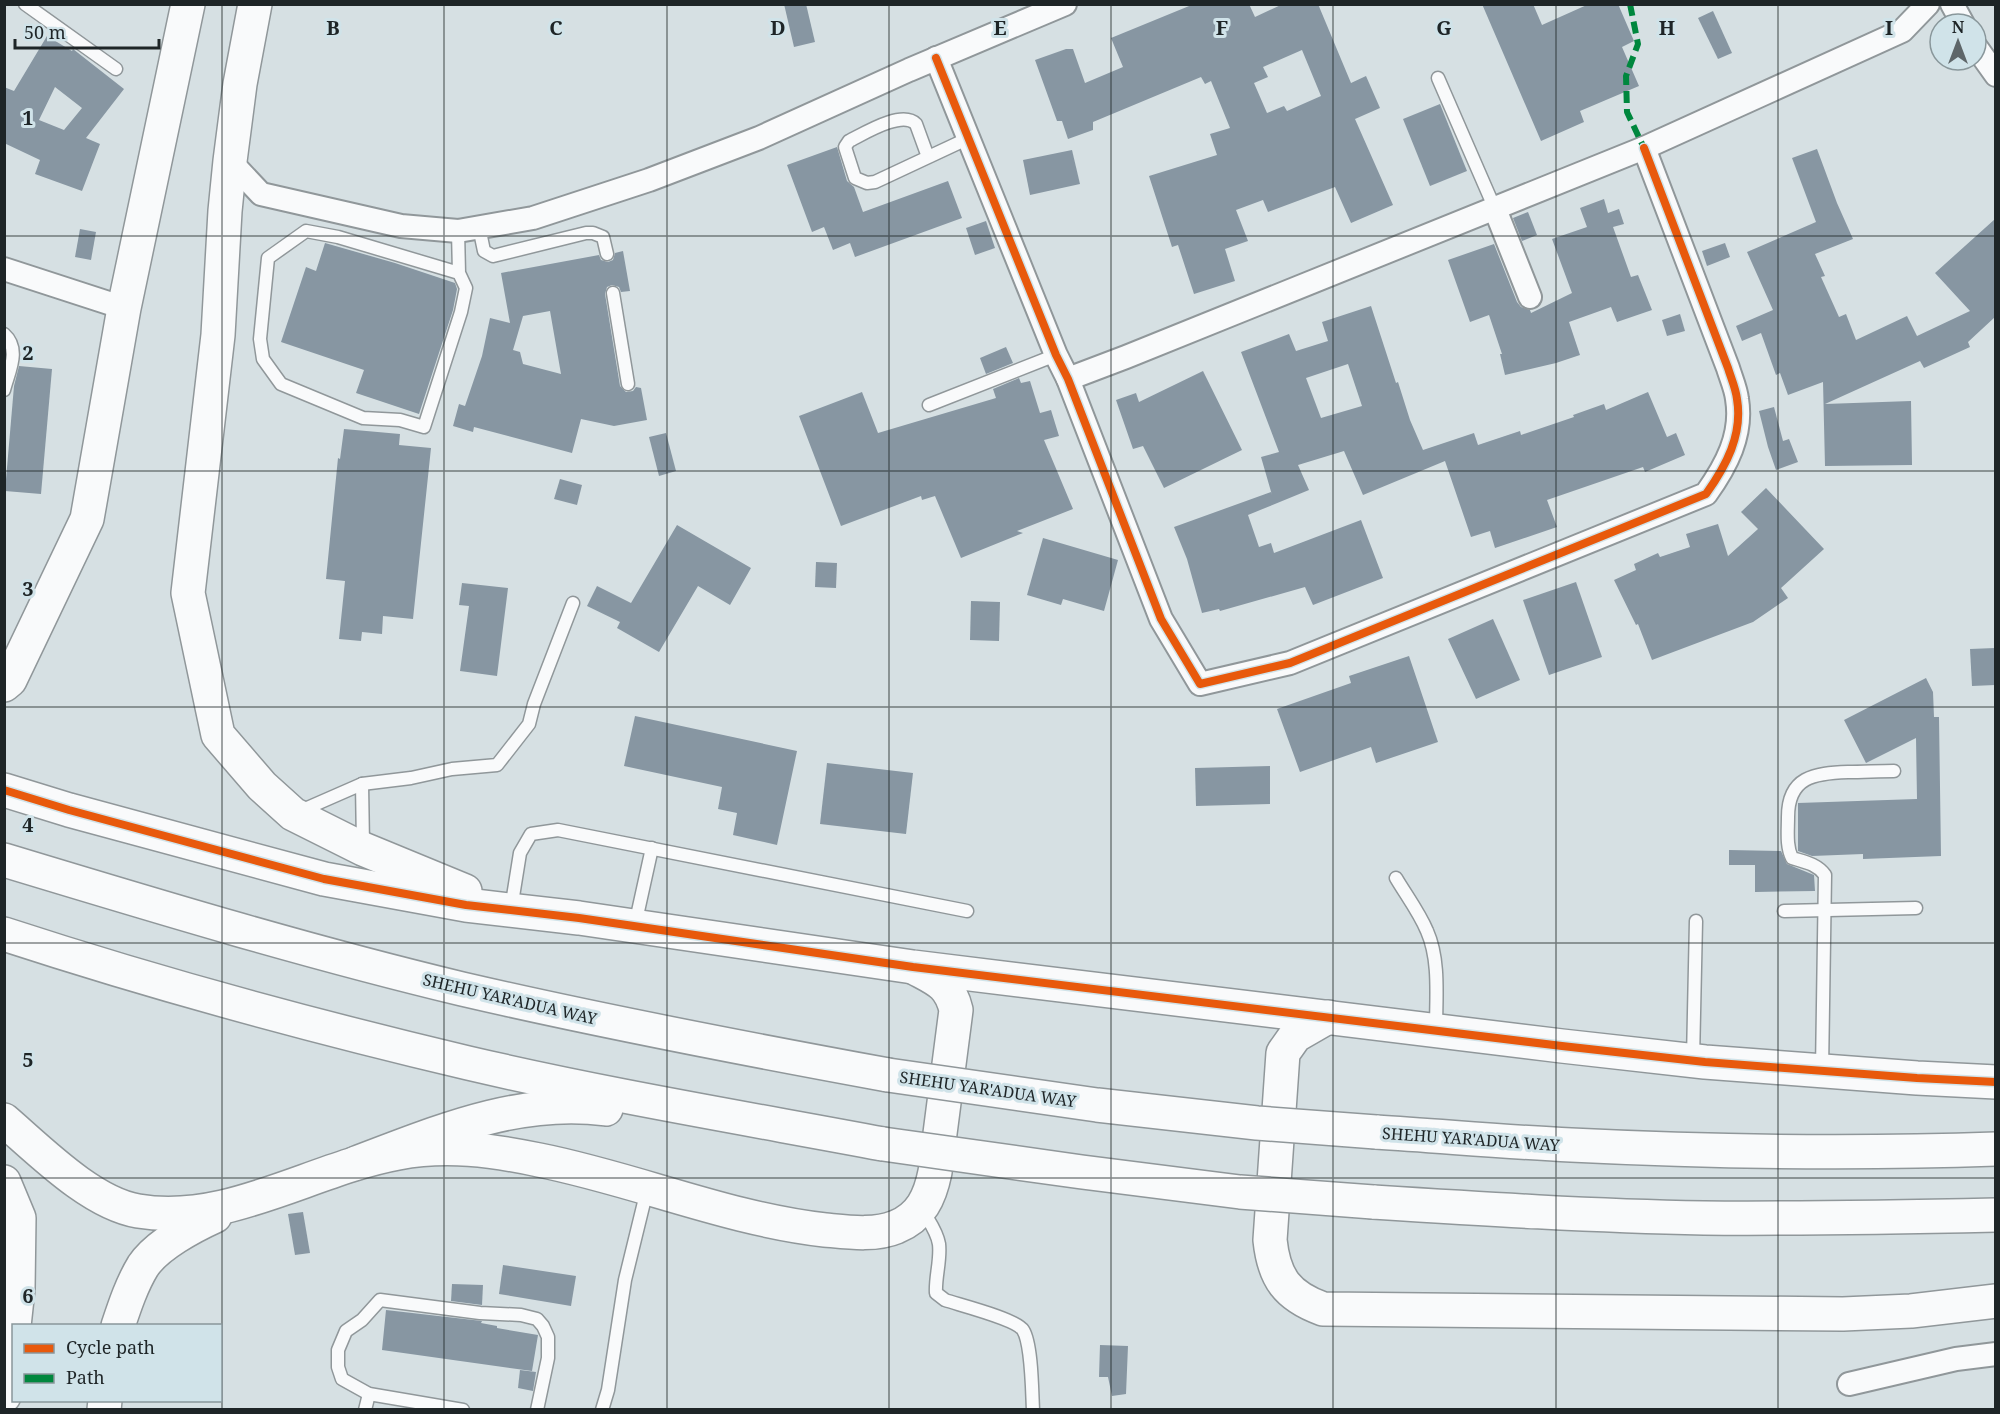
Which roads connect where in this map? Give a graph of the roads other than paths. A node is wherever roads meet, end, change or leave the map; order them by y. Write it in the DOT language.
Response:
graph roads {
  1 [pos="25,4"];
  2 [pos="189,4"];
  3 [pos="255,4"];
  4 [pos="1065,4"];
  5 [pos="1928,4"];
  6 [pos="936,58"];
  7 [pos="116,69"];
  8 [pos="1438,78"];
  9 [pos="969,138"];
  10 [pos="1644,148"];
  11 [pos="928,157"];
  12 [pos="230,161"];
  13 [pos="261,194"];
  14 [pos="1495,209"];
  15 [pos="225,211"];
  16 [pos="469,229"];
  17 [pos="607,254"];
  18 [pos="4,269"];
  19 [pos="459,273"];
  20 [pos="613,293"];
  21 [pos="1530,297"];
  22 [pos="124,308"];
  23 [pos="4,334"];
  24 [pos="1056,355"];
  25 [pos="1068,379"];
  26 [pos="628,384"];
  27 [pos="4,390"];
  28 [pos="929,405"];
  29 [pos="573,603"];
  30 [pos="4,685"];
  31 [pos="1894,771"];
  32 [pos="362,784"];
  33 [pos="4,790"];
  34 [pos="292,814"];
  35 [pos="358,847"];
  36 [pos="652,848"];
  37 [pos="4,860"];
  38 [pos="1396,878"];
  39 [pos="340,882"];
  40 [pos="1916,908"];
  41 [pos="511,909"];
  42 [pos="1825,910"];
  43 [pos="967,911"];
  44 [pos="1784,911"];
  45 [pos="1696,921"];
  46 [pos="634,926"];
  47 [pos="4,934"];
  48 [pos="913,967"];
  49 [pos="1328,1017"];
  50 [pos="1436,1030"];
  51 [pos="1693,1061"];
  52 [pos="1822,1071"];
  53 [pos="1995,1082"];
  54 [pos="4,1120"];
  55 [pos="772,1123"];
  56 [pos="1995,1149"];
  57 [pos="356,1163"];
  58 [pos="4,1182"];
  59 [pos="647,1189"];
  60 [pos="252,1198"];
  61 [pos="922,1208"];
  62 [pos="1995,1215"];
  63 [pos="1995,1301"];
  64 [pos="14,1324"];
  65 [pos="119,1324"];
  66 [pos="12,1347"];
  67 [pos="1995,1354"];
  68 [pos="1849,1384"];
  69 [pos="369,1394"];
  70 [pos="4,1396"];
  71 [pos="399,1404"];
  72 [pos="459,1409"];
  73 [pos="365,1410"];
  74 [pos="537,1410"];
  75 [pos="602,1410"];
  76 [pos="1034,1410"];
  1 -- 7 [label="lane"];
  2 -- 22 [label="main road"];
  3 -- 12 [label="main road"];
  4 -- 6 [label="street"];
  5 -- 10 [label="street"];
  6 -- 9 [label="street"];
  6 -- 16 [label="street"];
  8 -- 14 [label="lane"];
  9 -- 11 [label="lane"];
  9 -- 24 [label="street"];
  10 -- 14 [label="street"];
  10 -- 25 [label="street"];
  11 -- 11 [label="lane"];
  12 -- 13 [label="street"];
  12 -- 15 [label="main road"];
  13 -- 15 [label="street"];
  13 -- 16 [label="street"];
  14 -- 21 [label="street"];
  14 -- 25 [label="street"];
  15 -- 34 [label="main road"];
  16 -- 17 [label="lane"];
  16 -- 19 [label="lane"];
  18 -- 22 [label="street"];
  19 -- 19 [label="lane"];
  20 -- 26 [label="lane"];
  22 -- 30 [label="main road"];
  23 -- 27 [label="lane"];
  24 -- 25 [label="street"];
  24 -- 28 [label="lane"];
  29 -- 32 [label="lane"];
  31 -- 42 [label="lane"];
  32 -- 34 [label="lane"];
  32 -- 35 [label="lane"];
  33 -- 39 [label="main road"];
  34 -- 35 [label="main road"];
  35 -- 39 [label="main road"];
  35 -- 41 [label="main road"];
  36 -- 41 [label="lane"];
  36 -- 43 [label="lane"];
  36 -- 46 [label="lane"];
  37 -- 56 [label="main road, SHEHU YAR'ADUA WAY, bridge"];
  38 -- 50 [label="lane"];
  39 -- 41 [label="main road"];
  40 -- 42 [label="lane"];
  41 -- 46 [label="main road"];
  42 -- 44 [label="lane"];
  42 -- 52 [label="lane"];
  45 -- 51 [label="lane"];
  46 -- 48 [label="main road"];
  47 -- 55 [label="main road"];
  48 -- 49 [label="main road"];
  48 -- 61 [label="main road"];
  49 -- 50 [label="main road"];
  49 -- 63 [label="main road"];
  50 -- 51 [label="main road"];
  51 -- 52 [label="main road"];
  52 -- 53 [label="main road"];
  54 -- 60 [label="main road"];
  55 -- 57 [label="main road"];
  55 -- 62 [label="main road, bridge"];
  57 -- 59 [label="main road"];
  57 -- 60 [label="main road"];
  58 -- 64 [label="main road"];
  59 -- 61 [label="main road"];
  59 -- 75 [label="lane"];
  60 -- 65 [label="main road"];
  61 -- 76 [label="lane"];
  66 -- 70 [label="main road"];
  67 -- 68 [label="street"];
  69 -- 71 [label="lane"];
  69 -- 73 [label="lane"];
  69 -- 74 [label="lane"];
  71 -- 72 [label="lane"];
}
